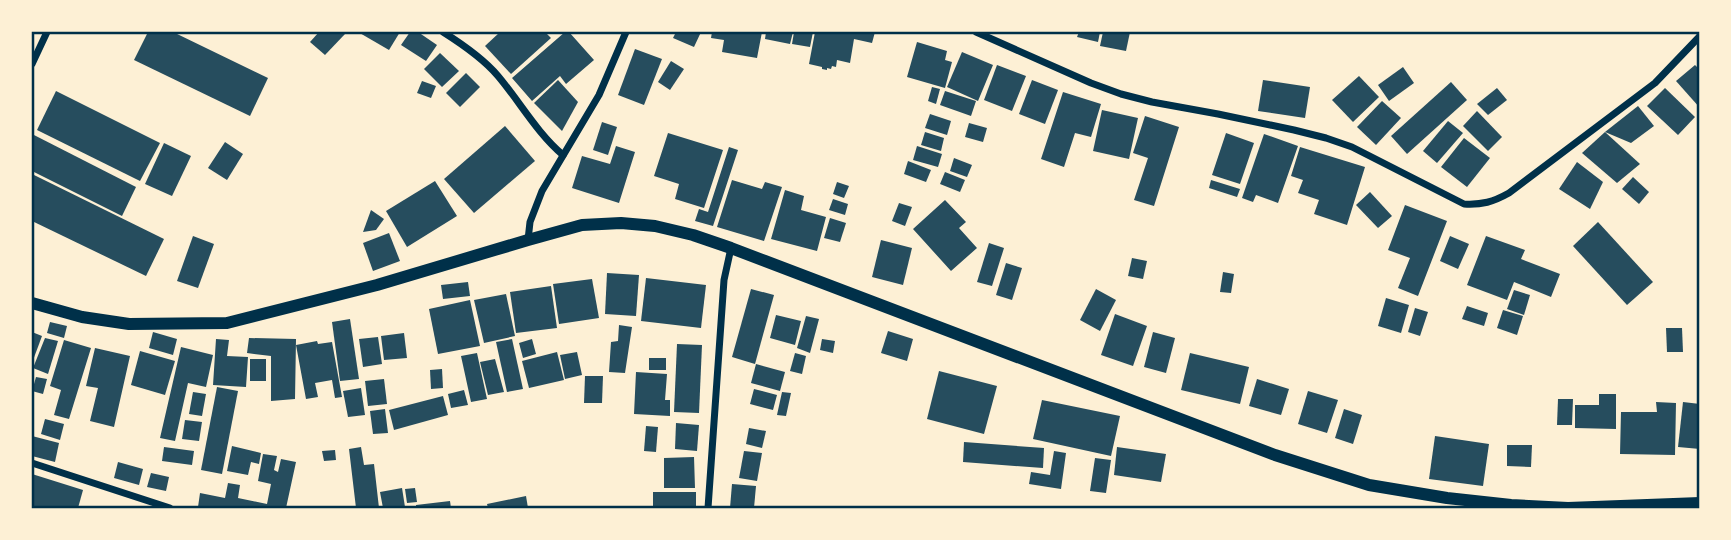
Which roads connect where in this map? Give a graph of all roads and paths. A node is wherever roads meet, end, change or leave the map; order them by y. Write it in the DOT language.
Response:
graph roads {
  1 [pos="47,32"];
  2 [pos="443,32"];
  3 [pos="625,32"];
  4 [pos="976,32"];
  5 [pos="1699,36"];
  6 [pos="32,64"];
  7 [pos="564,155"];
  8 [pos="528,240"];
  9 [pos="731,248"];
  10 [pos="32,303"];
  11 [pos="32,463"];
  12 [pos="1699,503"];
  13 [pos="1568,508"];
  14 [pos="170,509"];
  15 [pos="708,509"];
  1 -- 6 [label="street"];
  2 -- 7 [label="street"];
  3 -- 7 [label="street"];
  4 -- 5 [label="street"];
  7 -- 8 [label="street"];
  8 -- 9 [label="street"];
  8 -- 10 [label="street"];
  9 -- 13 [label="street"];
  9 -- 15 [label="street"];
  11 -- 14 [label="street"];
  12 -- 13 [label="street"];
}
